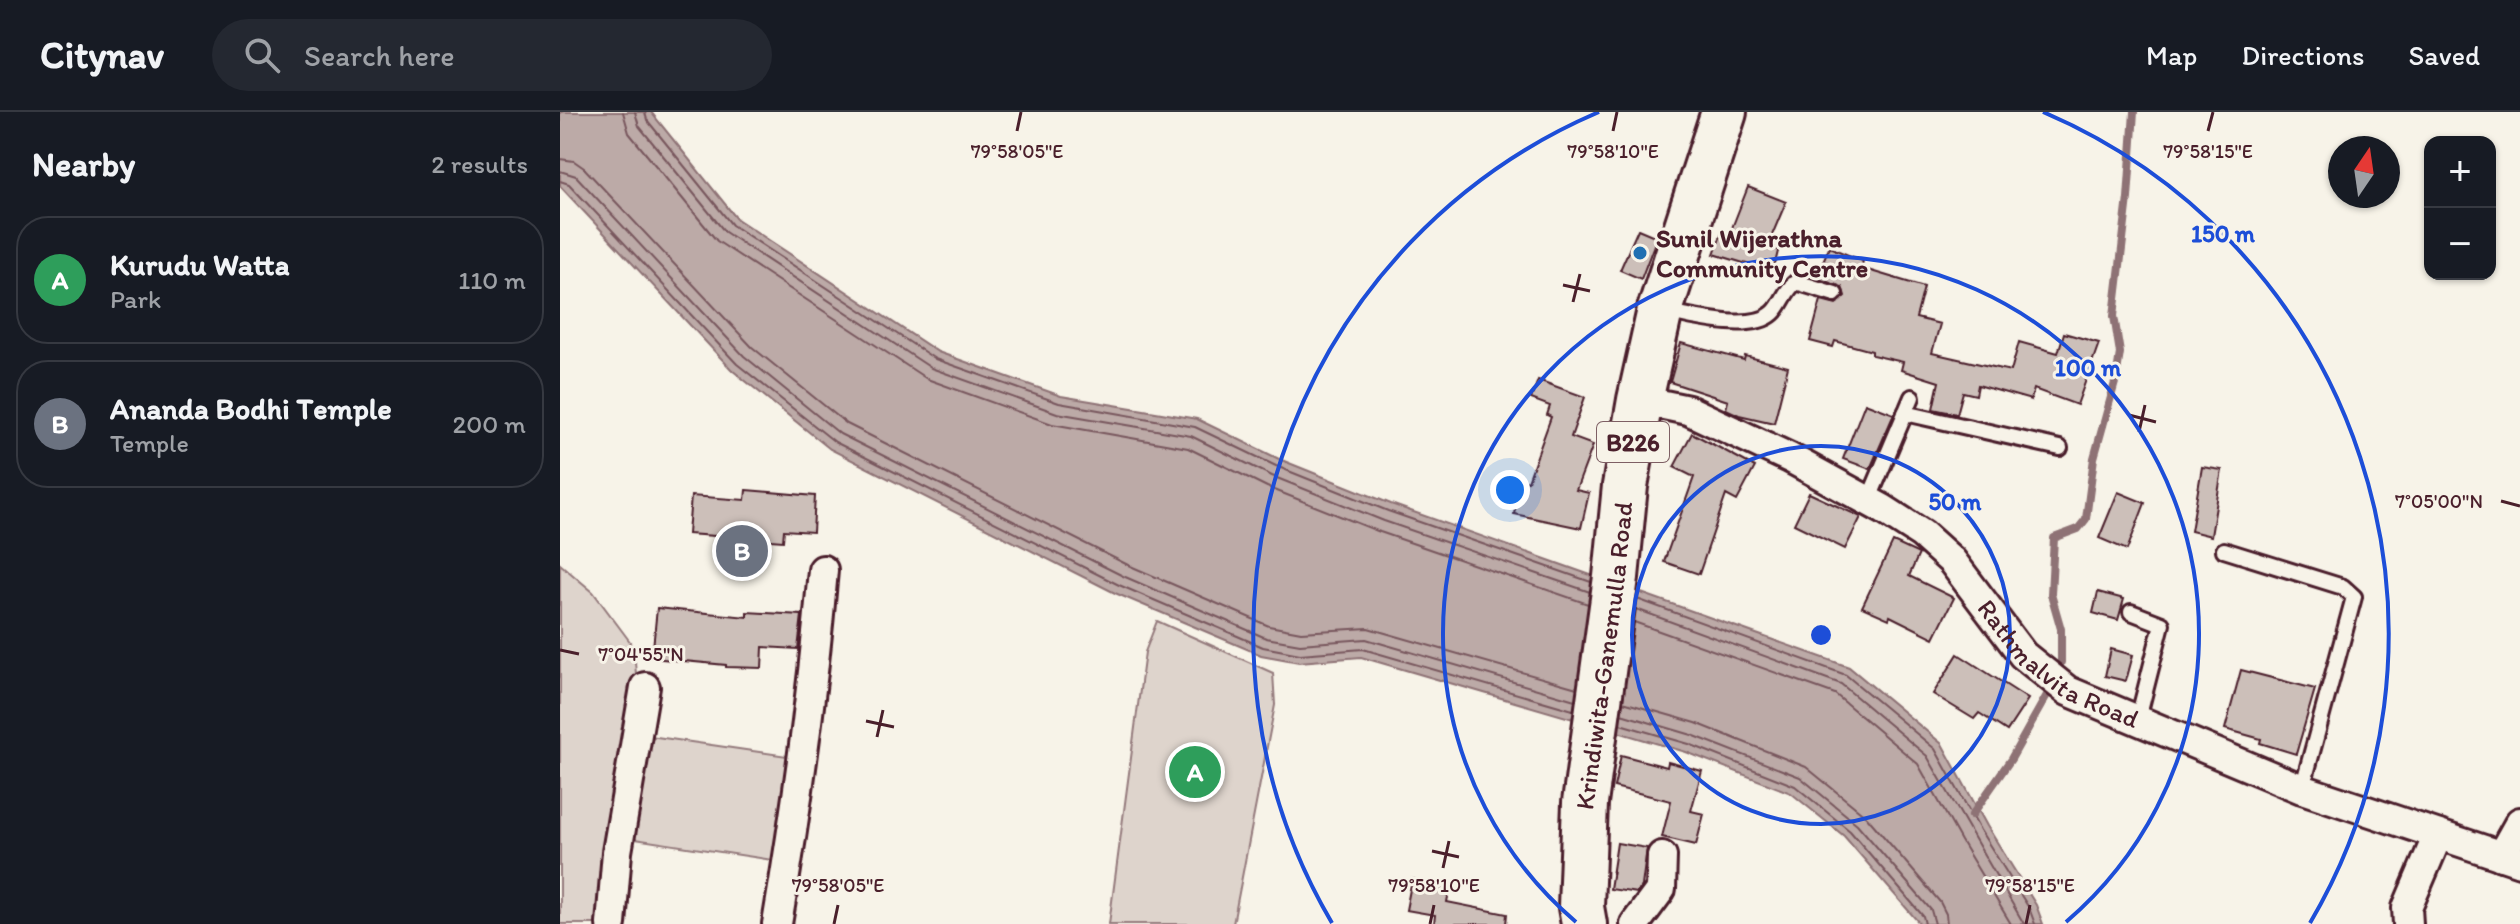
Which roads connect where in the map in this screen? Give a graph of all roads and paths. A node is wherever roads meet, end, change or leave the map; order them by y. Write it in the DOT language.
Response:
graph roads {
  1 [pos="1724,112"];
  2 [pos="1835,294"];
  3 [pos="1660,310"];
  4 [pos="1912,397"];
  5 [pos="1640,400"];
  6 [pos="1905,413"];
  7 [pos="2060,448"];
  8 [pos="1868,501"];
  9 [pos="2224,550"];
  10 [pos="823,570"];
  11 [pos="2131,612"];
  12 [pos="645,687"];
  13 [pos="2138,719"];
  14 [pos="2302,789"];
  15 [pos="2520,822"];
  16 [pos="2438,835"];
  17 [pos="1662,856"];
  18 [pos="2510,859"];
  19 [pos="611,924"];
  20 [pos="777,924"];
  21 [pos="1584,924"];
  22 [pos="1635,924"];
  23 [pos="2408,924"];
  1 -- 3 [label="main road, Krindiwita-Ganemulla Road / B226"];
  2 -- 3 [label="lane"];
  3 -- 5 [label="main road, Krindiwita-Ganemulla Road / B226"];
  4 -- 6 [label="lane"];
  5 -- 8 [label="street, Rathmalvita Road"];
  5 -- 21 [label="main road, Krindiwita-Ganemulla Road / B226"];
  6 -- 7 [label="lane"];
  6 -- 8 [label="lane"];
  8 -- 13 [label="street, Rathmalvita Road"];
  9 -- 14 [label="lane"];
  10 -- 20 [label="street"];
  11 -- 13 [label="lane"];
  12 -- 19 [label="street"];
  13 -- 14 [label="street, Rathmalvita Road"];
  14 -- 16 [label="street, Rathmalvita Road"];
  15 -- 18 [label="street"];
  16 -- 18 [label="street, Rathmalvita Road"];
  16 -- 23 [label="street"];
  17 -- 22 [label="street"];
}
